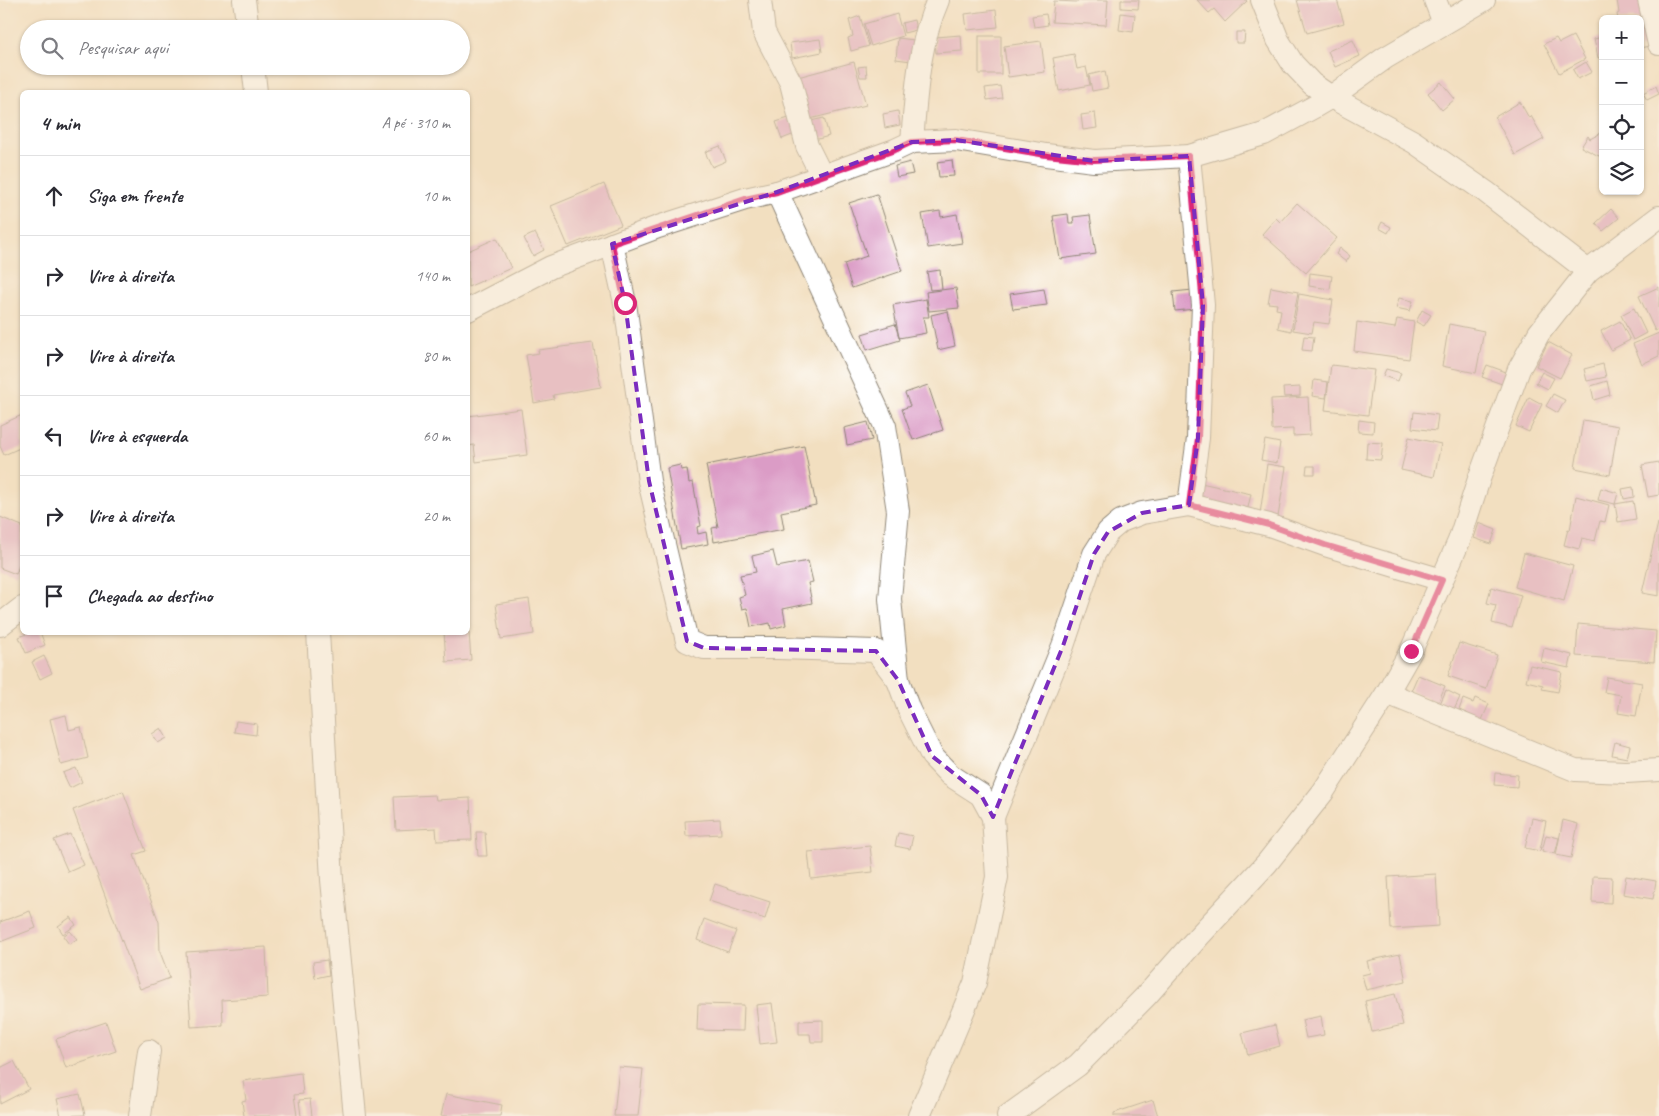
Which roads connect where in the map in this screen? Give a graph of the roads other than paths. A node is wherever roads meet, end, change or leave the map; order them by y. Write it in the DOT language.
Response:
graph roads {
  1 [pos="244,0"];
  2 [pos="760,0"];
  3 [pos="938,0"];
  4 [pos="1262,0"];
  5 [pos="1434,0"];
  6 [pos="1484,0"];
  7 [pos="1649,0"];
  8 [pos="247,20"];
  9 [pos="1444,23"];
  10 [pos="1659,44"];
  11 [pos="254,75"];
  12 [pos="256,90"];
  13 [pos="1331,97"];
  14 [pos="912,142"];
  15 [pos="1189,156"];
  16 [pos="822,176"];
  17 [pos="777,192"];
  18 [pos="1659,217"];
  19 [pos="612,244"];
  20 [pos="1588,271"];
  21 [pos="470,309"];
  22 [pos="1189,505"];
  23 [pos="1442,580"];
  24 [pos="20,610"];
  25 [pos="0,625"];
  26 [pos="318,635"];
  27 [pos="898,680"];
  28 [pos="1387,693"];
  29 [pos="1659,770"];
  30 [pos="993,817"];
  31 [pos="149,1051"];
  32 [pos="140,1116"];
  33 [pos="356,1116"];
  34 [pos="919,1116"];
  35 [pos="1008,1116"];
  1 -- 8 [label="street"];
  2 -- 16 [label="street"];
  3 -- 14 [label="street"];
  4 -- 13 [label="street"];
  5 -- 9 [label="street"];
  6 -- 9 [label="street"];
  7 -- 10 [label="street"];
  9 -- 13 [label="street"];
  11 -- 12 [label="street"];
  13 -- 15 [label="street"];
  13 -- 20 [label="street"];
  14 -- 15 [label="street"];
  14 -- 16 [label="street"];
  15 -- 22 [label="street"];
  16 -- 17 [label="street"];
  17 -- 19 [label="street"];
  17 -- 27 [label="street"];
  18 -- 20 [label="street"];
  19 -- 21 [label="street"];
  19 -- 27 [label="street"];
  20 -- 23 [label="street"];
  22 -- 23 [label="street"];
  22 -- 30 [label="street"];
  23 -- 28 [label="street"];
  24 -- 25 [label="street"];
  26 -- 33 [label="street"];
  27 -- 30 [label="street"];
  28 -- 29 [label="street"];
  28 -- 35 [label="street"];
  30 -- 34 [label="street"];
  31 -- 32 [label="street"];
}
